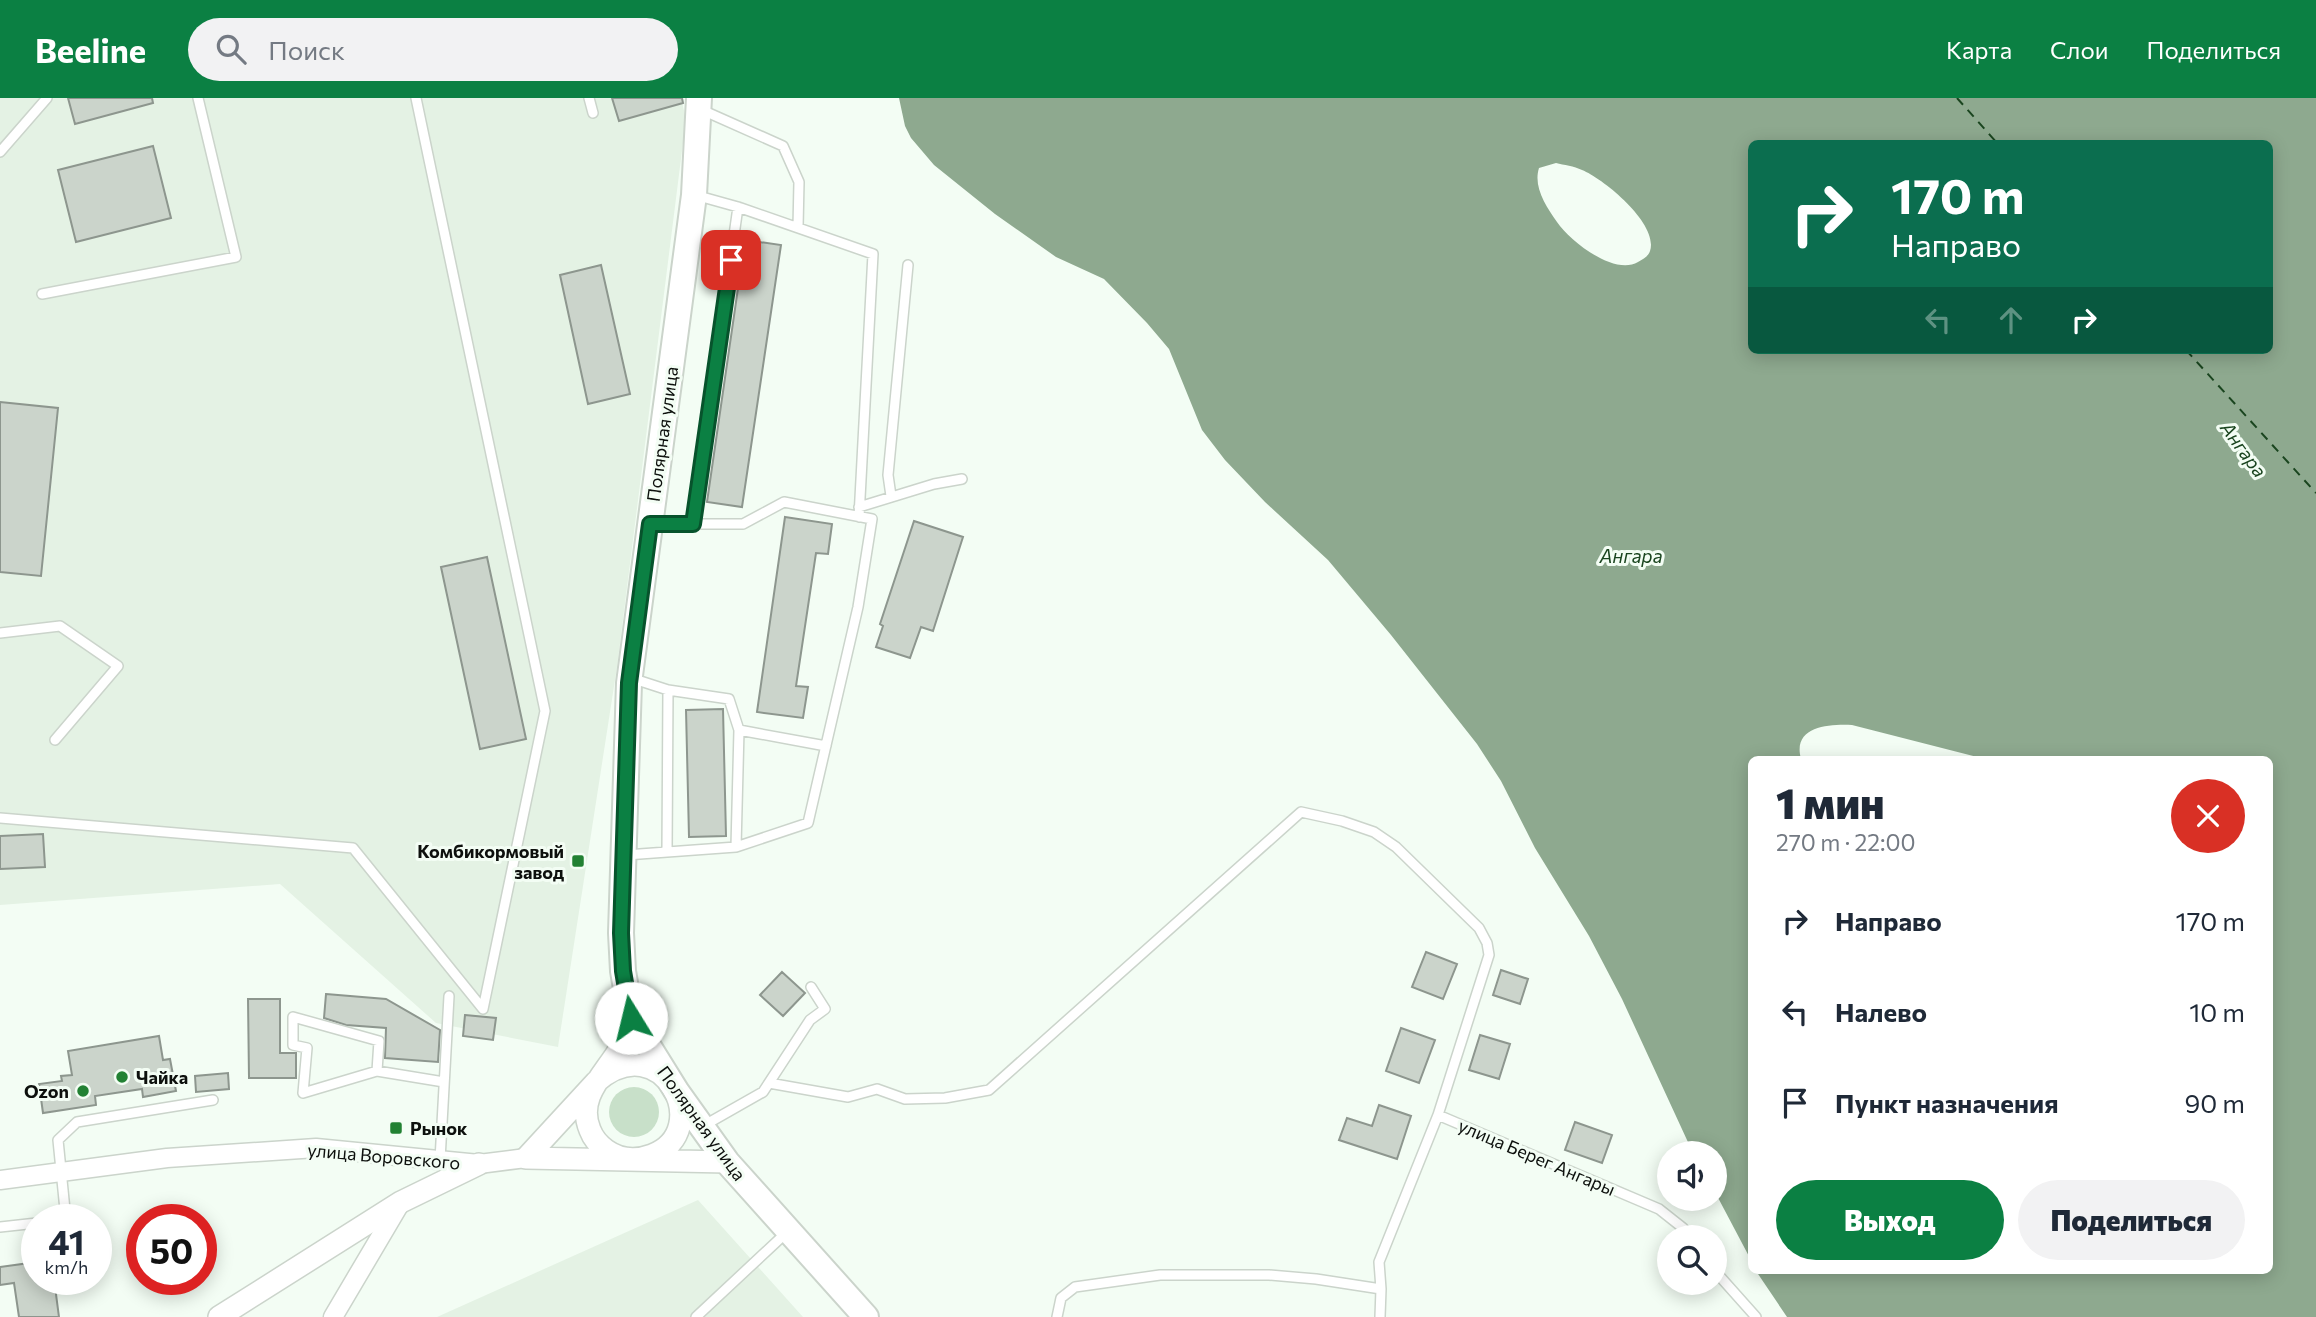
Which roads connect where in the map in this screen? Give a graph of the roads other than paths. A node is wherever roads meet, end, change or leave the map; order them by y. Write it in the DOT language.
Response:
graph roads {
  1 [pos="47,98"];
  2 [pos="198,98"];
  3 [pos="416,98"];
  4 [pos="589,98"];
  5 [pos="699,104"];
  6 [pos="593,113"];
  7 [pos="0,152"];
  8 [pos="694,195"];
  9 [pos="738,207"];
  10 [pos="798,227"];
  11 [pos="908,265"];
  12 [pos="42,294"];
  13 [pos="962,479"];
  14 [pos="891,496"];
  15 [pos="859,512"];
  16 [pos="650,524"];
  17 [pos="693,524"];
  18 [pos="0,633"];
  19 [pos="629,677"];
  20 [pos="668,690"];
  21 [pos="738,730"];
  22 [pos="55,740"];
  23 [pos="826,746"];
  24 [pos="0,818"];
  25 [pos="736,847"];
  26 [pos="667,852"];
  27 [pos="624,855"];
  28 [pos="811,987"];
  29 [pos="449,996"];
  30 [pos="631,1018"];
  31 [pos="377,1071"];
  32 [pos="444,1082"];
  33 [pos="596,1082"];
  34 [pos="769,1083"];
  35 [pos="677,1092"];
  36 [pos="213,1100"];
  37 [pos="1438,1115"];
  38 [pos="702,1127"];
  39 [pos="526,1158"];
  40 [pos="628,1159"];
  41 [pos="440,1160"];
  42 [pos="727,1162"];
  43 [pos="479,1164"];
  44 [pos="61,1172"];
  45 [pos="0,1180"];
  46 [pos="401,1202"];
  47 [pos="64,1204"];
  48 [pos="21,1225"];
  49 [pos="1679,1225"];
  50 [pos="0,1227"];
  51 [pos="789,1231"];
  52 [pos="1727,1284"];
  53 [pos="1381,1289"];
  54 [pos="219,1317"];
  55 [pos="333,1317"];
  56 [pos="696,1317"];
  57 [pos="866,1317"];
  58 [pos="1057,1317"];
  59 [pos="1380,1317"];
  60 [pos="1756,1317"];
  1 -- 7 [label="lane"];
  2 -- 12 [label="lane"];
  3 -- 24 [label="lane"];
  4 -- 6 [label="lane"];
  5 -- 8 [label="main road, Полярная улица"];
  5 -- 10 [label="lane"];
  8 -- 9 [label="lane"];
  8 -- 16 [label="main road, Полярная улица"];
  9 -- 10 [label="lane"];
  9 -- 17 [label="lane"];
  10 -- 15 [label="lane"];
  11 -- 14 [label="lane"];
  13 -- 14 [label="lane"];
  14 -- 15 [label="lane"];
  15 -- 17 [label="lane"];
  15 -- 23 [label="lane"];
  16 -- 17 [label="lane"];
  16 -- 19 [label="main road, Полярная улица"];
  18 -- 22 [label="lane"];
  19 -- 20 [label="lane"];
  19 -- 27 [label="main road, Полярная улица"];
  20 -- 21 [label="lane"];
  20 -- 26 [label="lane"];
  21 -- 23 [label="lane"];
  21 -- 25 [label="lane"];
  23 -- 25 [label="lane"];
  25 -- 26 [label="lane"];
  26 -- 27 [label="lane"];
  27 -- 30 [label="main road, Полярная улица"];
  28 -- 34 [label="lane"];
  29 -- 32 [label="lane"];
  30 -- 33 [label="street"];
  30 -- 35 [label="main road, Полярная улица"];
  31 -- 31 [label="lane"];
  31 -- 32 [label="lane"];
  32 -- 41 [label="lane"];
  33 -- 35 [label="street"];
  33 -- 39 [label="street"];
  33 -- 40 [label="street"];
  34 -- 37 [label="lane"];
  34 -- 38 [label="lane"];
  35 -- 38 [label="main road, Полярная улица"];
  35 -- 40 [label="street"];
  36 -- 44 [label="lane"];
  37 -- 49 [label="lane, улица Берег Ангары"];
  37 -- 53 [label="lane, улица Берег Ангары"];
  38 -- 42 [label="main road, Полярная улица"];
  39 -- 40 [label="street, улица Воровского"];
  39 -- 43 [label="street, улица Воровского"];
  40 -- 42 [label="street, улица Воровского"];
  41 -- 43 [label="street, улица Воровского"];
  41 -- 44 [label="street, улица Воровского"];
  42 -- 51 [label="main road, Полярная улица"];
  43 -- 46 [label="street"];
  44 -- 45 [label="street, улица Воровского"];
  44 -- 47 [label="lane"];
  46 -- 54 [label="street"];
  46 -- 55 [label="street"];
  48 -- 50 [label="lane"];
  51 -- 56 [label="lane"];
  51 -- 57 [label="main road, Полярная улица"];
  52 -- 60 [label="lane"];
  53 -- 58 [label="lane"];
  53 -- 59 [label="lane, улица Берег Ангары"];
}
